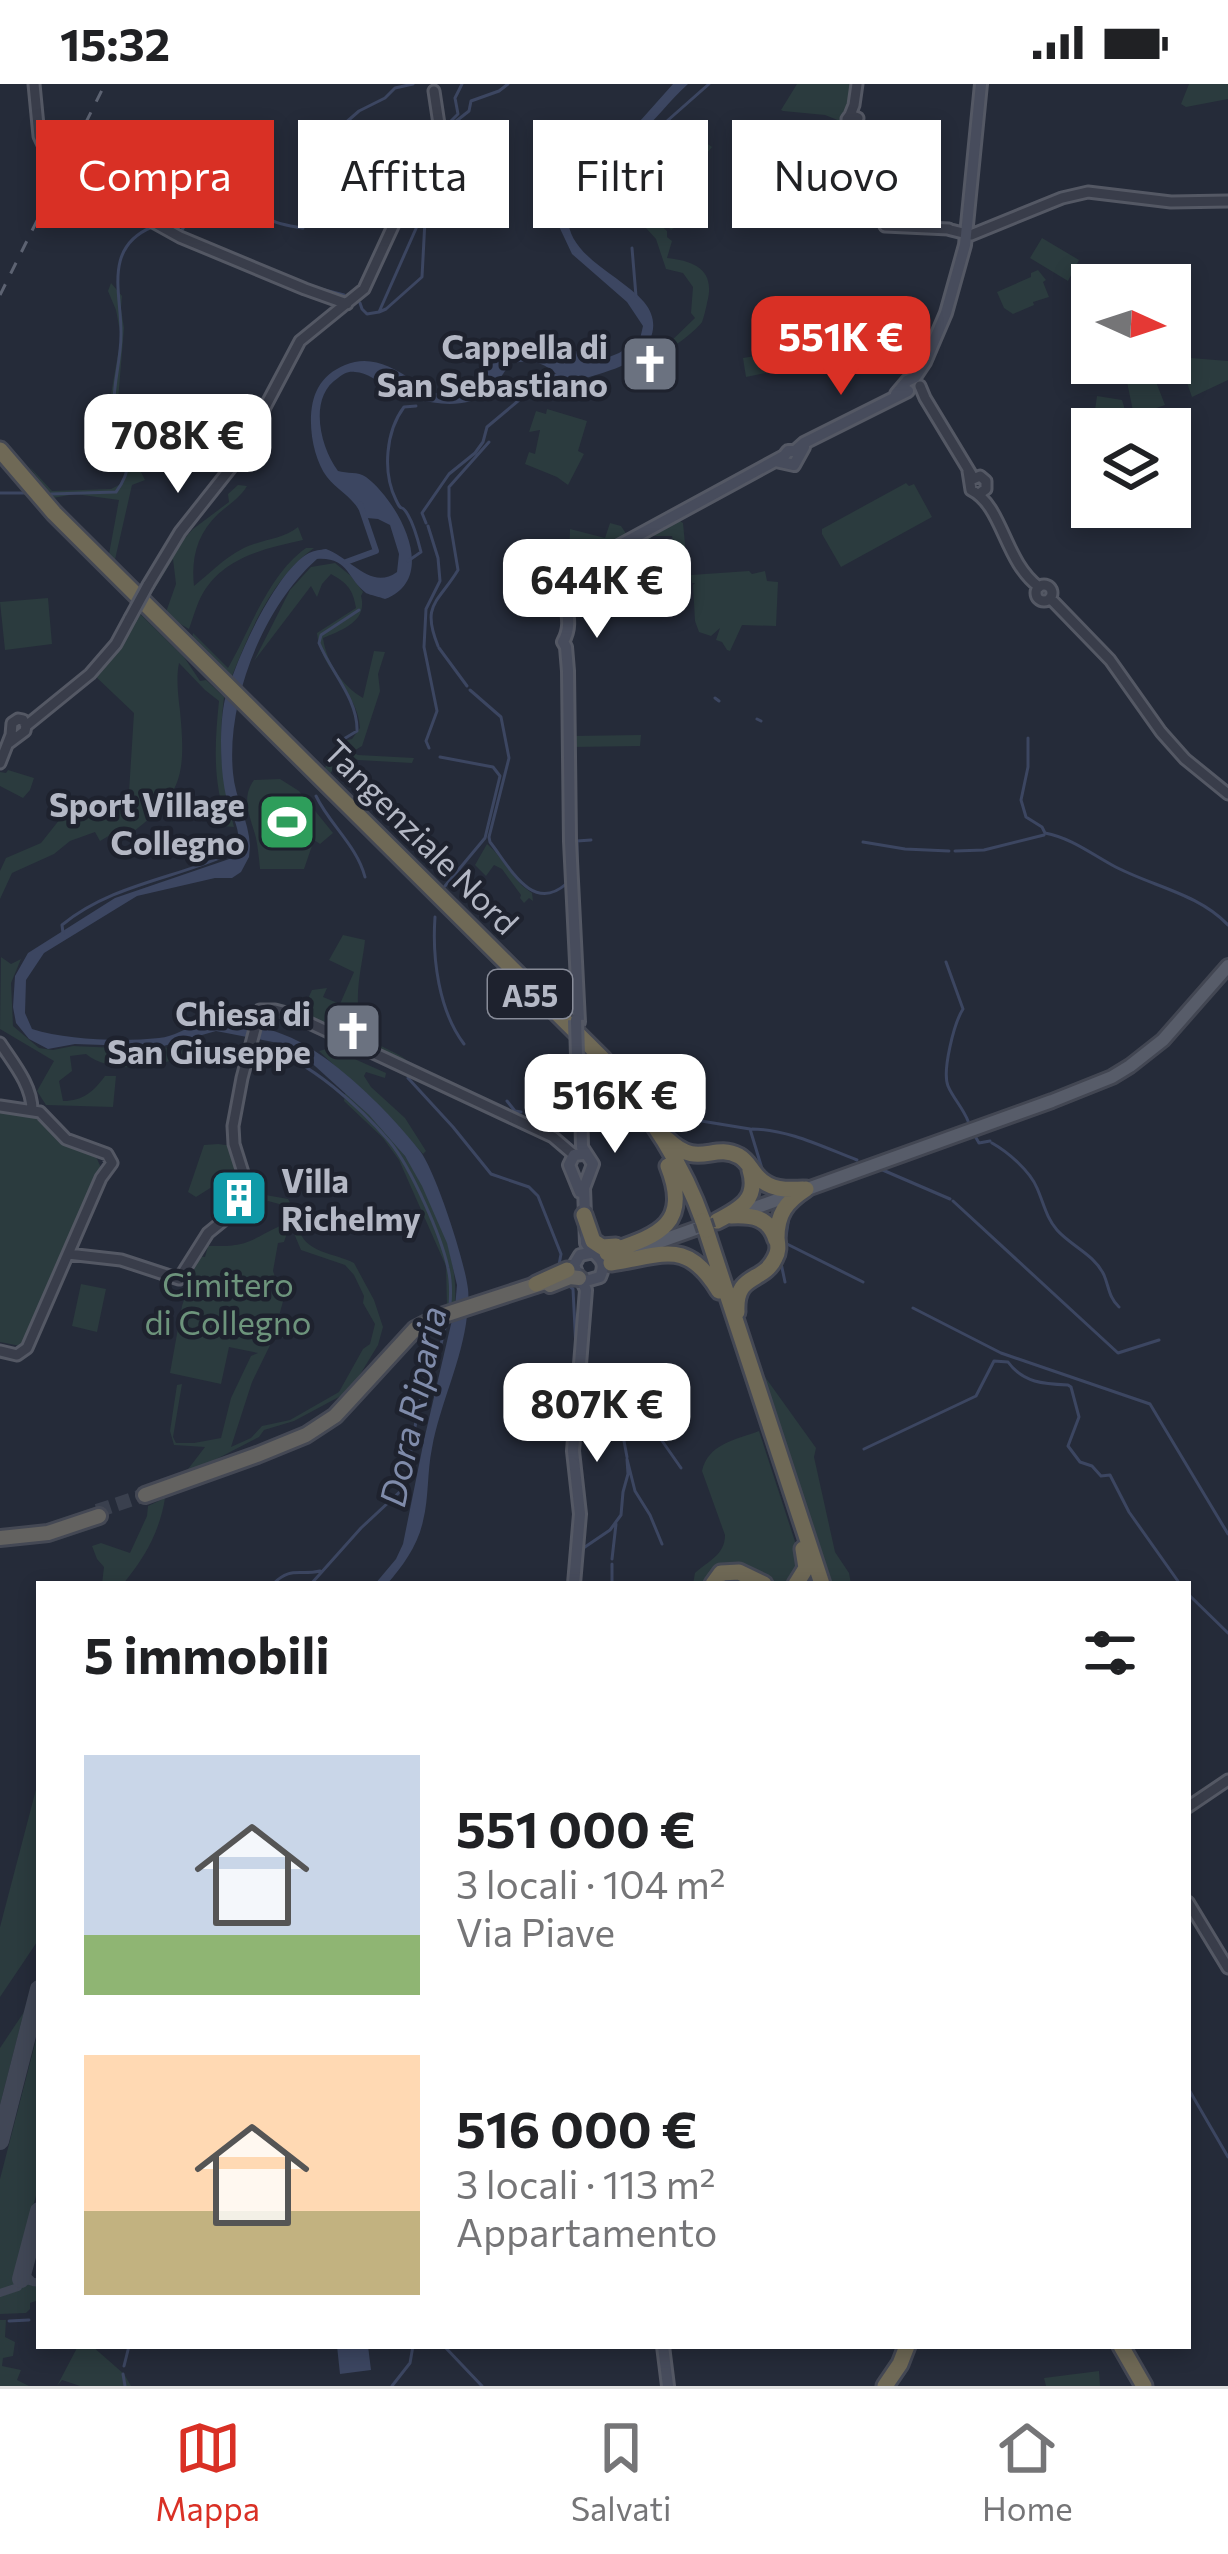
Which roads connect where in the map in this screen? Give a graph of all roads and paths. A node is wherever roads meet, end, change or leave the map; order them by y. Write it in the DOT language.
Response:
graph roads {
  1 [pos="34,84"];
  2 [pos="856,84"];
  3 [pos="980,84"];
  4 [pos="434,87"];
  5 [pos="434,120"];
  6 [pos="439,120"];
  7 [pos="1228,201"];
  8 [pos="393,228"];
  9 [pos="974,230"];
  10 [pos="360,294"];
  11 [pos="325,296"];
  12 [pos="347,304"];
  13 [pos="327,319"];
  14 [pos="915,388"];
  15 [pos="0,450"];
  16 [pos="0,461"];
  17 [pos="690,506"];
  18 [pos="665,519"];
  19 [pos="207,670"];
  20 [pos="0,763"];
  21 [pos="1228,794"];
  22 [pos="393,854"];
  23 [pos="1228,967"];
  24 [pos="0,1043"];
  25 [pos="0,1106"];
  26 [pos="32,1110"];
  27 [pos="656,1127"];
  28 [pos="666,1158"];
  29 [pos="575,1160"];
  30 [pos="589,1174"];
  31 [pos="806,1189"];
  32 [pos="584,1215"];
  33 [pos="670,1217"];
  34 [pos="705,1226"];
  35 [pos="69,1252"];
  36 [pos="590,1265"];
  37 [pos="543,1282"];
  38 [pos="719,1291"];
  39 [pos="488,1302"];
  40 [pos="439,1319"];
  41 [pos="741,1335"];
  42 [pos="0,1352"];
  43 [pos="98,1514"];
  44 [pos="0,1535"];
  45 [pos="801,1540"];
  46 [pos="574,1581"];
  47 [pos="715,1581"];
  48 [pos="757,1581"];
  49 [pos="798,1581"];
  50 [pos="818,1581"];
  51 [pos="818,1581"];
  52 [pos="1228,1780"];
  53 [pos="1191,1805"];
  54 [pos="1191,1907"];
  55 [pos="1228,1968"];
  56 [pos="662,2349"];
  57 [pos="908,2349"];
  58 [pos="1120,2349"];
  59 [pos="668,2386"];
  60 [pos="888,2386"];
  61 [pos="1141,2386"];
  1 -- 11 [label="street"];
  2 -- 9 [label="street"];
  3 -- 9 [label="main road"];
  4 -- 5 [label="street"];
  4 -- 6 [label="street"];
  7 -- 9 [label="street"];
  8 -- 10 [label="street"];
  9 -- 14 [label="main road"];
  10 -- 11 [label="street"];
  10 -- 12 [label="street"];
  11 -- 12 [label="street"];
  11 -- 13 [label="street"];
  12 -- 13 [label="street"];
  13 -- 20 [label="street, bridge"];
  14 -- 17 [label="main road"];
  14 -- 21 [label="street"];
  15 -- 19 [label="highway, Tangenziale Nord / A55"];
  16 -- 19 [label="highway, Tangenziale Nord / A55"];
  17 -- 18 [label="main road"];
  17 -- 18 [label="main road"];
  18 -- 29 [label="main road, bridge"];
  19 -- 22 [label="highway, Tangenziale Nord / A55"];
  22 -- 27 [label="highway, Tangenziale Nord / A55"];
  22 -- 28 [label="highway, Tangenziale Nord / A55"];
  23 -- 31 [label="main road"];
  24 -- 26 [label="street"];
  25 -- 26 [label="street"];
  26 -- 35 [label="street"];
  27 -- 31 [label="highway"];
  27 -- 34 [label="highway, Tangenziale Nord / A55"];
  28 -- 33 [label="highway"];
  28 -- 34 [label="highway, Tangenziale Nord / A55"];
  29 -- 30 [label="main road"];
  29 -- 30 [label="main road"];
  29 -- 35 [label="street"];
  29 -- 36 [label="main road"];
  30 -- 32 [label="main road"];
  31 -- 34 [label="main road"];
  31 -- 41 [label="highway"];
  32 -- 33 [label="highway"];
  32 -- 36 [label="main road"];
  33 -- 36 [label="highway"];
  34 -- 36 [label="main road"];
  34 -- 38 [label="highway, Tangenziale Nord / A55"];
  34 -- 41 [label="highway, Tangenziale Nord / A55"];
  35 -- 42 [label="street"];
  36 -- 37 [label="highway"];
  36 -- 38 [label="highway"];
  36 -- 39 [label="highway"];
  36 -- 46 [label="main road"];
  37 -- 39 [label="highway"];
  38 -- 45 [label="highway, Tangenziale Nord / A55"];
  39 -- 40 [label="highway"];
  40 -- 40 [label="highway"];
  41 -- 50 [label="highway, Tangenziale Nord / A55"];
  43 -- 44 [label="highway"];
  45 -- 49 [label="highway"];
  45 -- 51 [label="highway, Tangenziale Nord / A55"];
  47 -- 48 [label="highway"];
  52 -- 53 [label="street"];
  54 -- 55 [label="street"];
  56 -- 59 [label="main road"];
  57 -- 60 [label="highway"];
  58 -- 61 [label="highway"];
}
